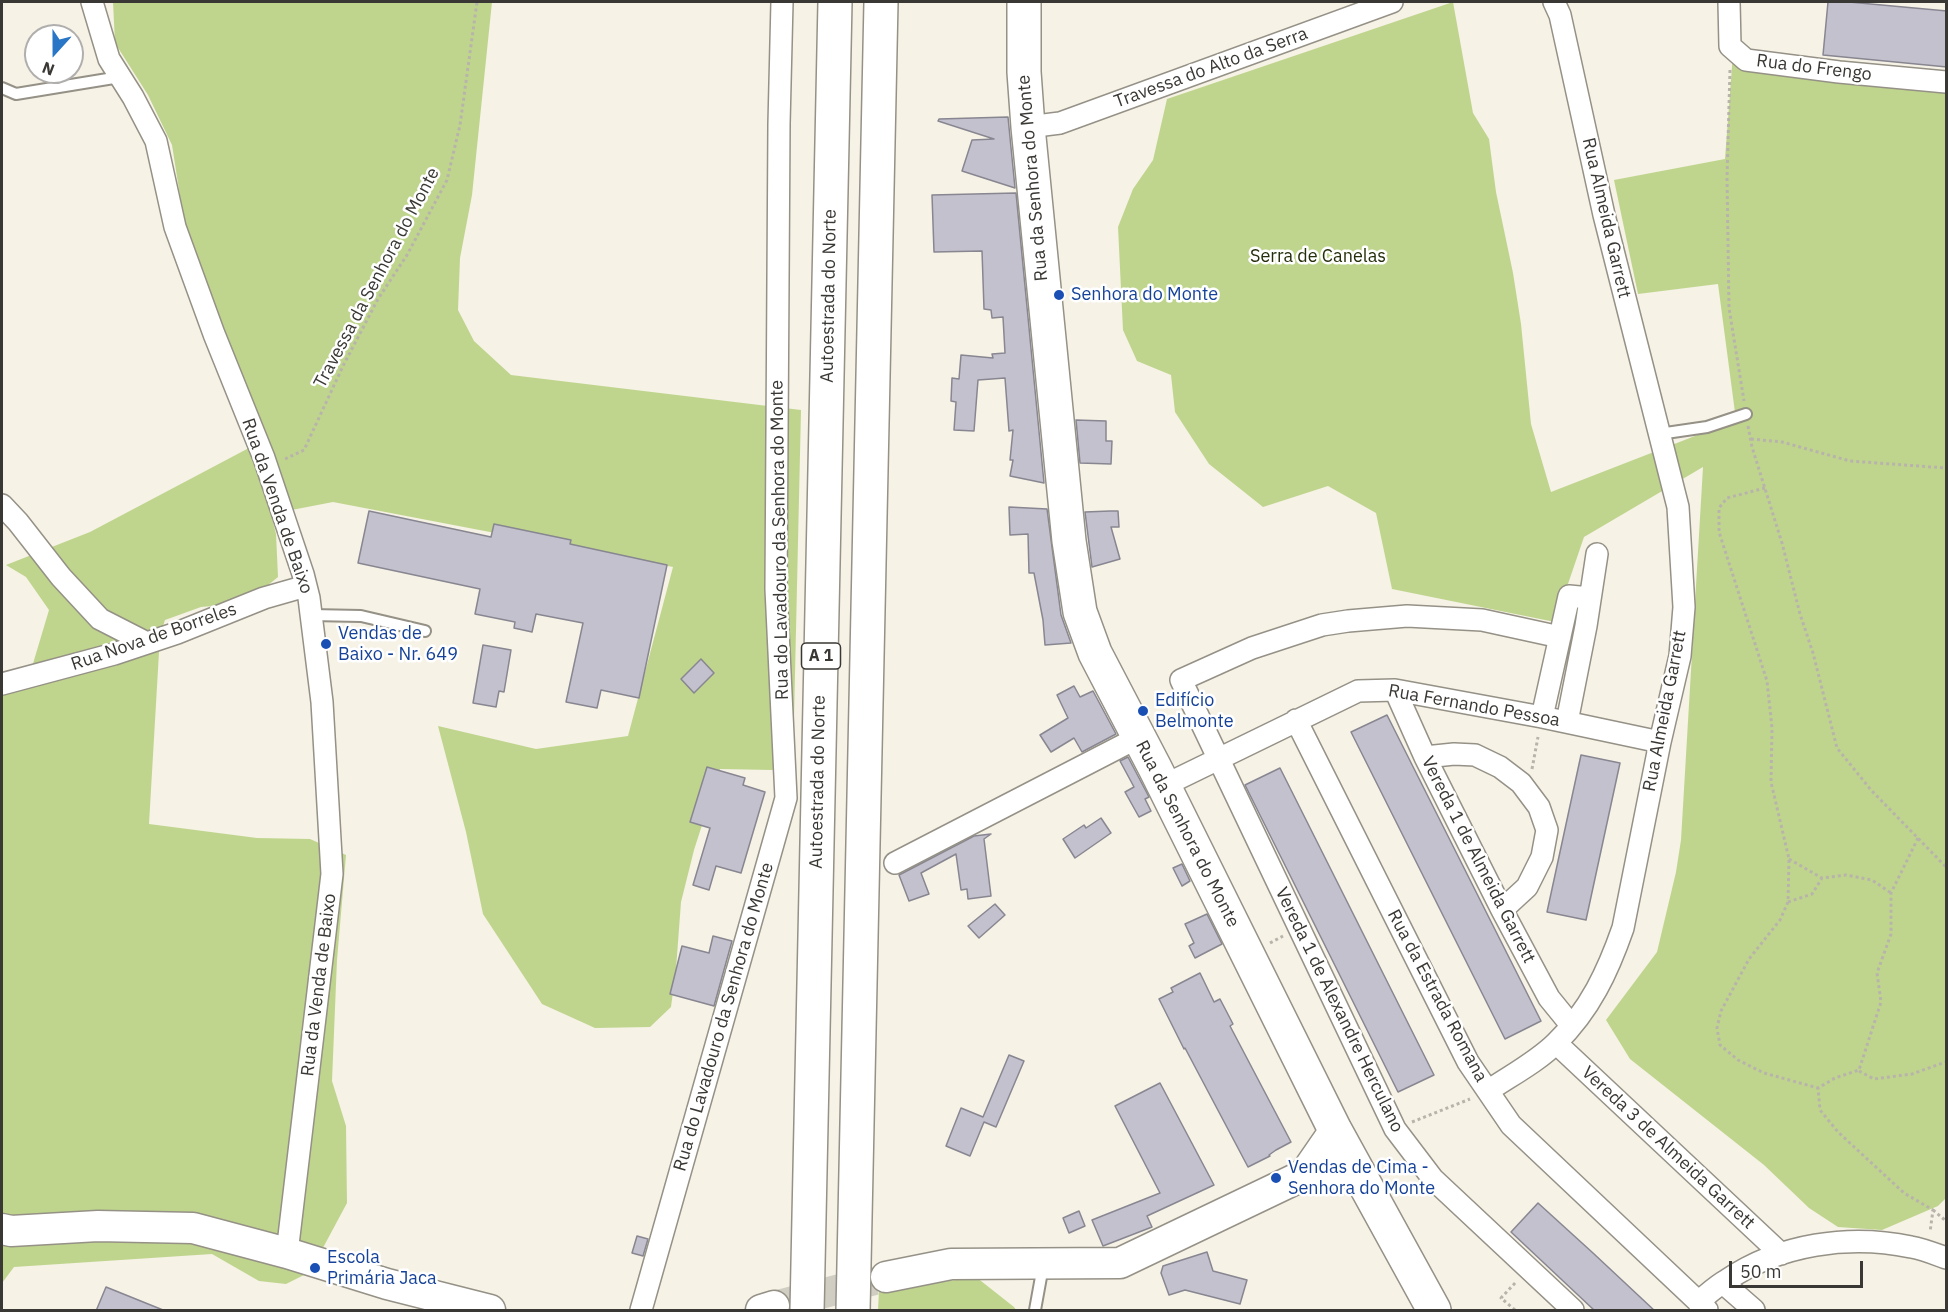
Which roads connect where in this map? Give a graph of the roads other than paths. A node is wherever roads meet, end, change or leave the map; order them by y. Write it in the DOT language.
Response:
graph roads {
  1 [pos="93,2"];
  2 [pos="782,2"];
  3 [pos="835,2"];
  4 [pos="881,2"];
  5 [pos="1024,2"];
  6 [pos="1392,2"];
  7 [pos="1554,2"];
  8 [pos="1729,2"];
  9 [pos="120,77"];
  10 [pos="1947,82"];
  11 [pos="2,88"];
  12 [pos="1028,127"];
  13 [pos="1746,414"];
  14 [pos="1659,434"];
  15 [pos="2,505"];
  16 [pos="1597,554"];
  17 [pos="306,586"];
  18 [pos="1590,598"];
  19 [pos="311,615"];
  20 [pos="425,631"];
  21 [pos="1560,637"];
  22 [pos="147,643"];
  23 [pos="2,684"];
  24 [pos="1395,690"];
  25 [pos="1542,717"];
  26 [pos="1296,720"];
  27 [pos="1567,722"];
  28 [pos="1139,737"];
  29 [pos="1660,742"];
  30 [pos="1425,757"];
  31 [pos="1218,760"];
  32 [pos="1163,786"];
  33 [pos="895,863"];
  34 [pos="1502,910"];
  35 [pos="1571,1025"];
  36 [pos="1556,1043"];
  37 [pos="1488,1091"];
  38 [pos="1335,1130"];
  39 [pos="1359,1172"];
  40 [pos="1304,1175"];
  41 [pos="2,1229"];
  42 [pos="286,1253"];
  43 [pos="1781,1254"];
  44 [pos="1947,1257"];
  45 [pos="1044,1263"];
  46 [pos="886,1277"];
  47 [pos="1722,1283"];
  48 [pos="1702,1306"];
  49 [pos="490,1311"];
  50 [pos="642,1311"];
  51 [pos="807,1311"];
  52 [pos="853,1311"];
  53 [pos="1035,1311"];
  54 [pos="1434,1311"];
  55 [pos="1573,1311"];
  56 [pos="1754,1311"];
  1 -- 9 [label="street, Rua da Venda de Baixo"];
  2 -- 50 [label="street, Rua do Lavadouro da Senhora do Monte"];
  3 -- 51 [label="main road, Autoestrada do Norte / A 1"];
  4 -- 52 [label="main road, A 1"];
  5 -- 12 [label="main road, Rua da Senhora do Monte"];
  6 -- 12 [label="street, Travessa do Alto da Serra"];
  7 -- 14 [label="street, Rua Almeida Garrett"];
  8 -- 10 [label="street, Rua do Frengo"];
  9 -- 11 [label="lane"];
  9 -- 17 [label="street, Rua da Venda de Baixo"];
  12 -- 28 [label="main road, Rua da Senhora do Monte"];
  13 -- 14 [label="lane"];
  14 -- 29 [label="street, Rua Almeida Garrett"];
  15 -- 22 [label="street"];
  16 -- 18 [label="street"];
  17 -- 19 [label="street, Rua da Venda de Baixo"];
  17 -- 22 [label="street, Rua Nova de Borreles"];
  18 -- 21 [label="street"];
  18 -- 27 [label="street"];
  19 -- 20 [label="lane"];
  19 -- 42 [label="street, Rua da Venda de Baixo"];
  21 -- 25 [label="street"];
  21 -- 31 [label="street, Vereda 1 de Alexandre Herculano"];
  22 -- 23 [label="street, Rua Nova de Borreles"];
  24 -- 25 [label="street, Rua Fernando Pessoa"];
  24 -- 26 [label="street, Rua Fernando Pessoa"];
  24 -- 30 [label="street, Vereda 1 de Almeida Garrett"];
  25 -- 27 [label="street, Rua Fernando Pessoa"];
  26 -- 31 [label="street, Rua Fernando Pessoa"];
  26 -- 37 [label="street, Rua da Estrada Romana"];
  27 -- 29 [label="street, Rua Fernando Pessoa"];
  28 -- 32 [label="main road, Rua da Senhora do Monte"];
  28 -- 33 [label="street"];
  29 -- 35 [label="street, Rua Almeida Garrett"];
  30 -- 34 [label="street, Vereda 1 de Almeida Garrett"];
  30 -- 34 [label="street"];
  31 -- 32 [label="street, Rua Fernando Pessoa"];
  31 -- 55 [label="street, Vereda 1 de Alexandre Herculano"];
  32 -- 38 [label="main road, Rua da Senhora do Monte"];
  34 -- 35 [label="street, Vereda 1 de Almeida Garrett"];
  35 -- 36 [label="street, Rua Almeida Garrett"];
  36 -- 37 [label="street, Rua Almeida Garrett"];
  36 -- 43 [label="street, Vereda 3 de Almeida Garrett"];
  37 -- 48 [label="street, Rua da Estrada Romana"];
  38 -- 39 [label="main road, Rua da Senhora do Monte"];
  38 -- 40 [label="street"];
  39 -- 40 [label="street"];
  39 -- 54 [label="main road, Rua da Senhora do Monte"];
  40 -- 45 [label="street"];
  41 -- 42 [label="street"];
  42 -- 49 [label="street"];
  43 -- 44 [label="street"];
  43 -- 47 [label="street"];
  45 -- 46 [label="street"];
  45 -- 53 [label="lane"];
  47 -- 48 [label="street"];
  47 -- 56 [label="street"];
}
